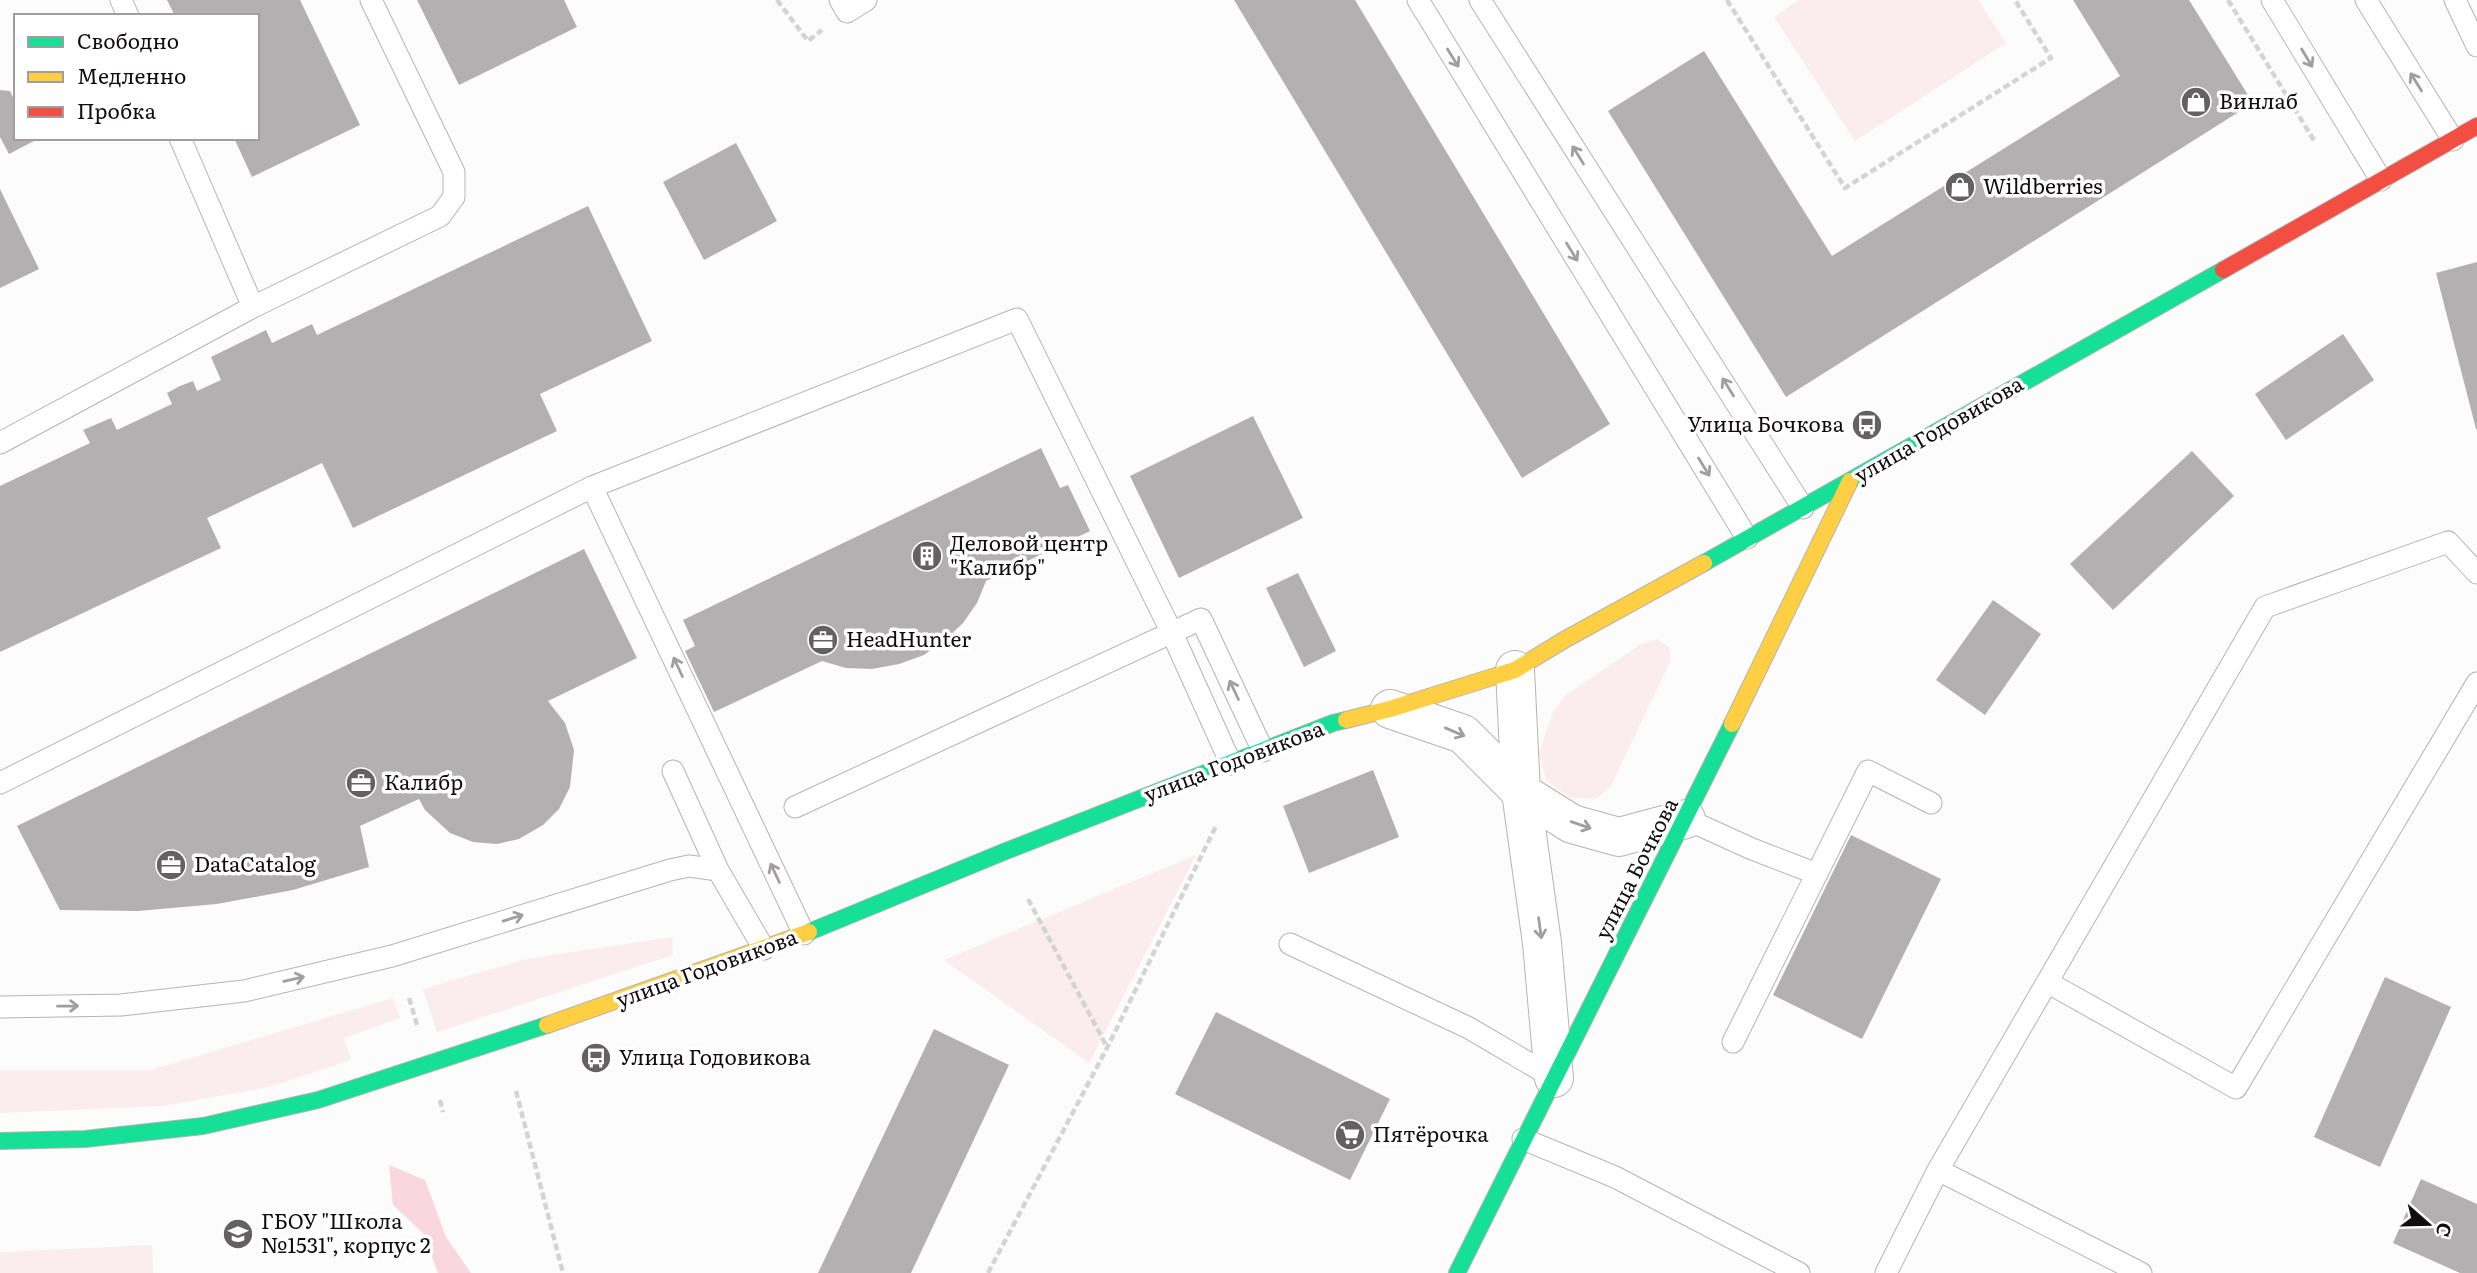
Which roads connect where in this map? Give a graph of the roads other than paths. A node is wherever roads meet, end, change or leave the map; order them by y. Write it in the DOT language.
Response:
graph roads {
  1 [pos="371,0"];
  2 [pos="866,0"];
  3 [pos="1418,0"];
  4 [pos="1480,0"];
  5 [pos="2272,0"];
  6 [pos="2366,0"];
  7 [pos="2455,0"];
  8 [pos="844,6"];
  9 [pos="2477,46"];
  10 [pos="2477,126"];
  11 [pos="181,140"];
  12 [pos="2453,140"];
  13 [pos="2381,180"];
  14 [pos="253,307"];
  15 [pos="0,443"];
  16 [pos="1850,481"];
  17 [pos="592,487"];
  18 [pos="1803,508"];
  19 [pos="1747,538"];
  20 [pos="2477,572"];
  21 [pos="1172,632"];
  22 [pos="1515,670"];
  23 [pos="2477,682"];
  24 [pos="1390,709"];
  25 [pos="1263,751"];
  26 [pos="1231,764"];
  27 [pos="673,771"];
  28 [pos="0,783"];
  29 [pos="1521,792"];
  30 [pos="1931,803"];
  31 [pos="795,807"];
  32 [pos="1686,820"];
  33 [pos="718,870"];
  34 [pos="1817,874"];
  35 [pos="804,934"];
  36 [pos="1290,944"];
  37 [pos="764,949"];
  38 [pos="2047,982"];
  39 [pos="0,1007"];
  40 [pos="1734,1042"];
  41 [pos="1554,1078"];
  42 [pos="1523,1139"];
  43 [pos="0,1141"];
  44 [pos="1938,1170"];
  45 [pos="1457,1273"];
  46 [pos="1799,1273"];
  47 [pos="1886,1273"];
  48 [pos="2141,1273"];
  1 -- 14 [label="lane"];
  2 -- 8 [label="lane"];
  3 -- 19 [label="lane, one-way"];
  18 -- 4 [label="lane, one-way"];
  5 -- 13 [label="lane, one-way"];
  12 -- 6 [label="lane, one-way"];
  7 -- 9 [label="lane"];
  10 -- 12 [label="street, улица Годовикова"];
  11 -- 14 [label="lane"];
  12 -- 13 [label="street, улица Годовикова"];
  13 -- 16 [label="street, улица Годовикова"];
  14 -- 15 [label="lane"];
  16 -- 18 [label="street, улица Годовикова"];
  16 -- 32 [label="street, улица Бочкова"];
  17 -- 21 [label="lane"];
  17 -- 28 [label="lane"];
  35 -- 17 [label="lane, one-way"];
  18 -- 19 [label="street, улица Годовикова"];
  19 -- 22 [label="street, улица Годовикова"];
  20 -- 38 [label="lane"];
  25 -- 21 [label="lane, one-way"];
  21 -- 26 [label="lane"];
  21 -- 31 [label="lane"];
  22 -- 24 [label="street, улица Годовикова"];
  22 -- 29 [label="street"];
  23 -- 38 [label="lane"];
  24 -- 25 [label="street, улица Годовикова"];
  24 -- 29 [label="street, one-way"];
  25 -- 26 [label="street, улица Годовикова"];
  26 -- 35 [label="street, улица Годовикова"];
  27 -- 33 [label="lane"];
  29 -- 32 [label="street, one-way"];
  29 -- 41 [label="street, one-way"];
  30 -- 34 [label="lane"];
  32 -- 34 [label="lane"];
  32 -- 41 [label="street, улица Бочкова"];
  33 -- 37 [label="lane"];
  39 -- 33 [label="lane, one-way"];
  34 -- 40 [label="lane"];
  35 -- 37 [label="street, улица Годовикова"];
  36 -- 41 [label="lane"];
  37 -- 43 [label="street, улица Годовикова"];
  38 -- 44 [label="lane"];
  41 -- 42 [label="street, улица Бочкова"];
  42 -- 45 [label="street, улица Бочкова"];
  42 -- 46 [label="lane"];
  44 -- 47 [label="lane"];
  44 -- 48 [label="lane"];
}
